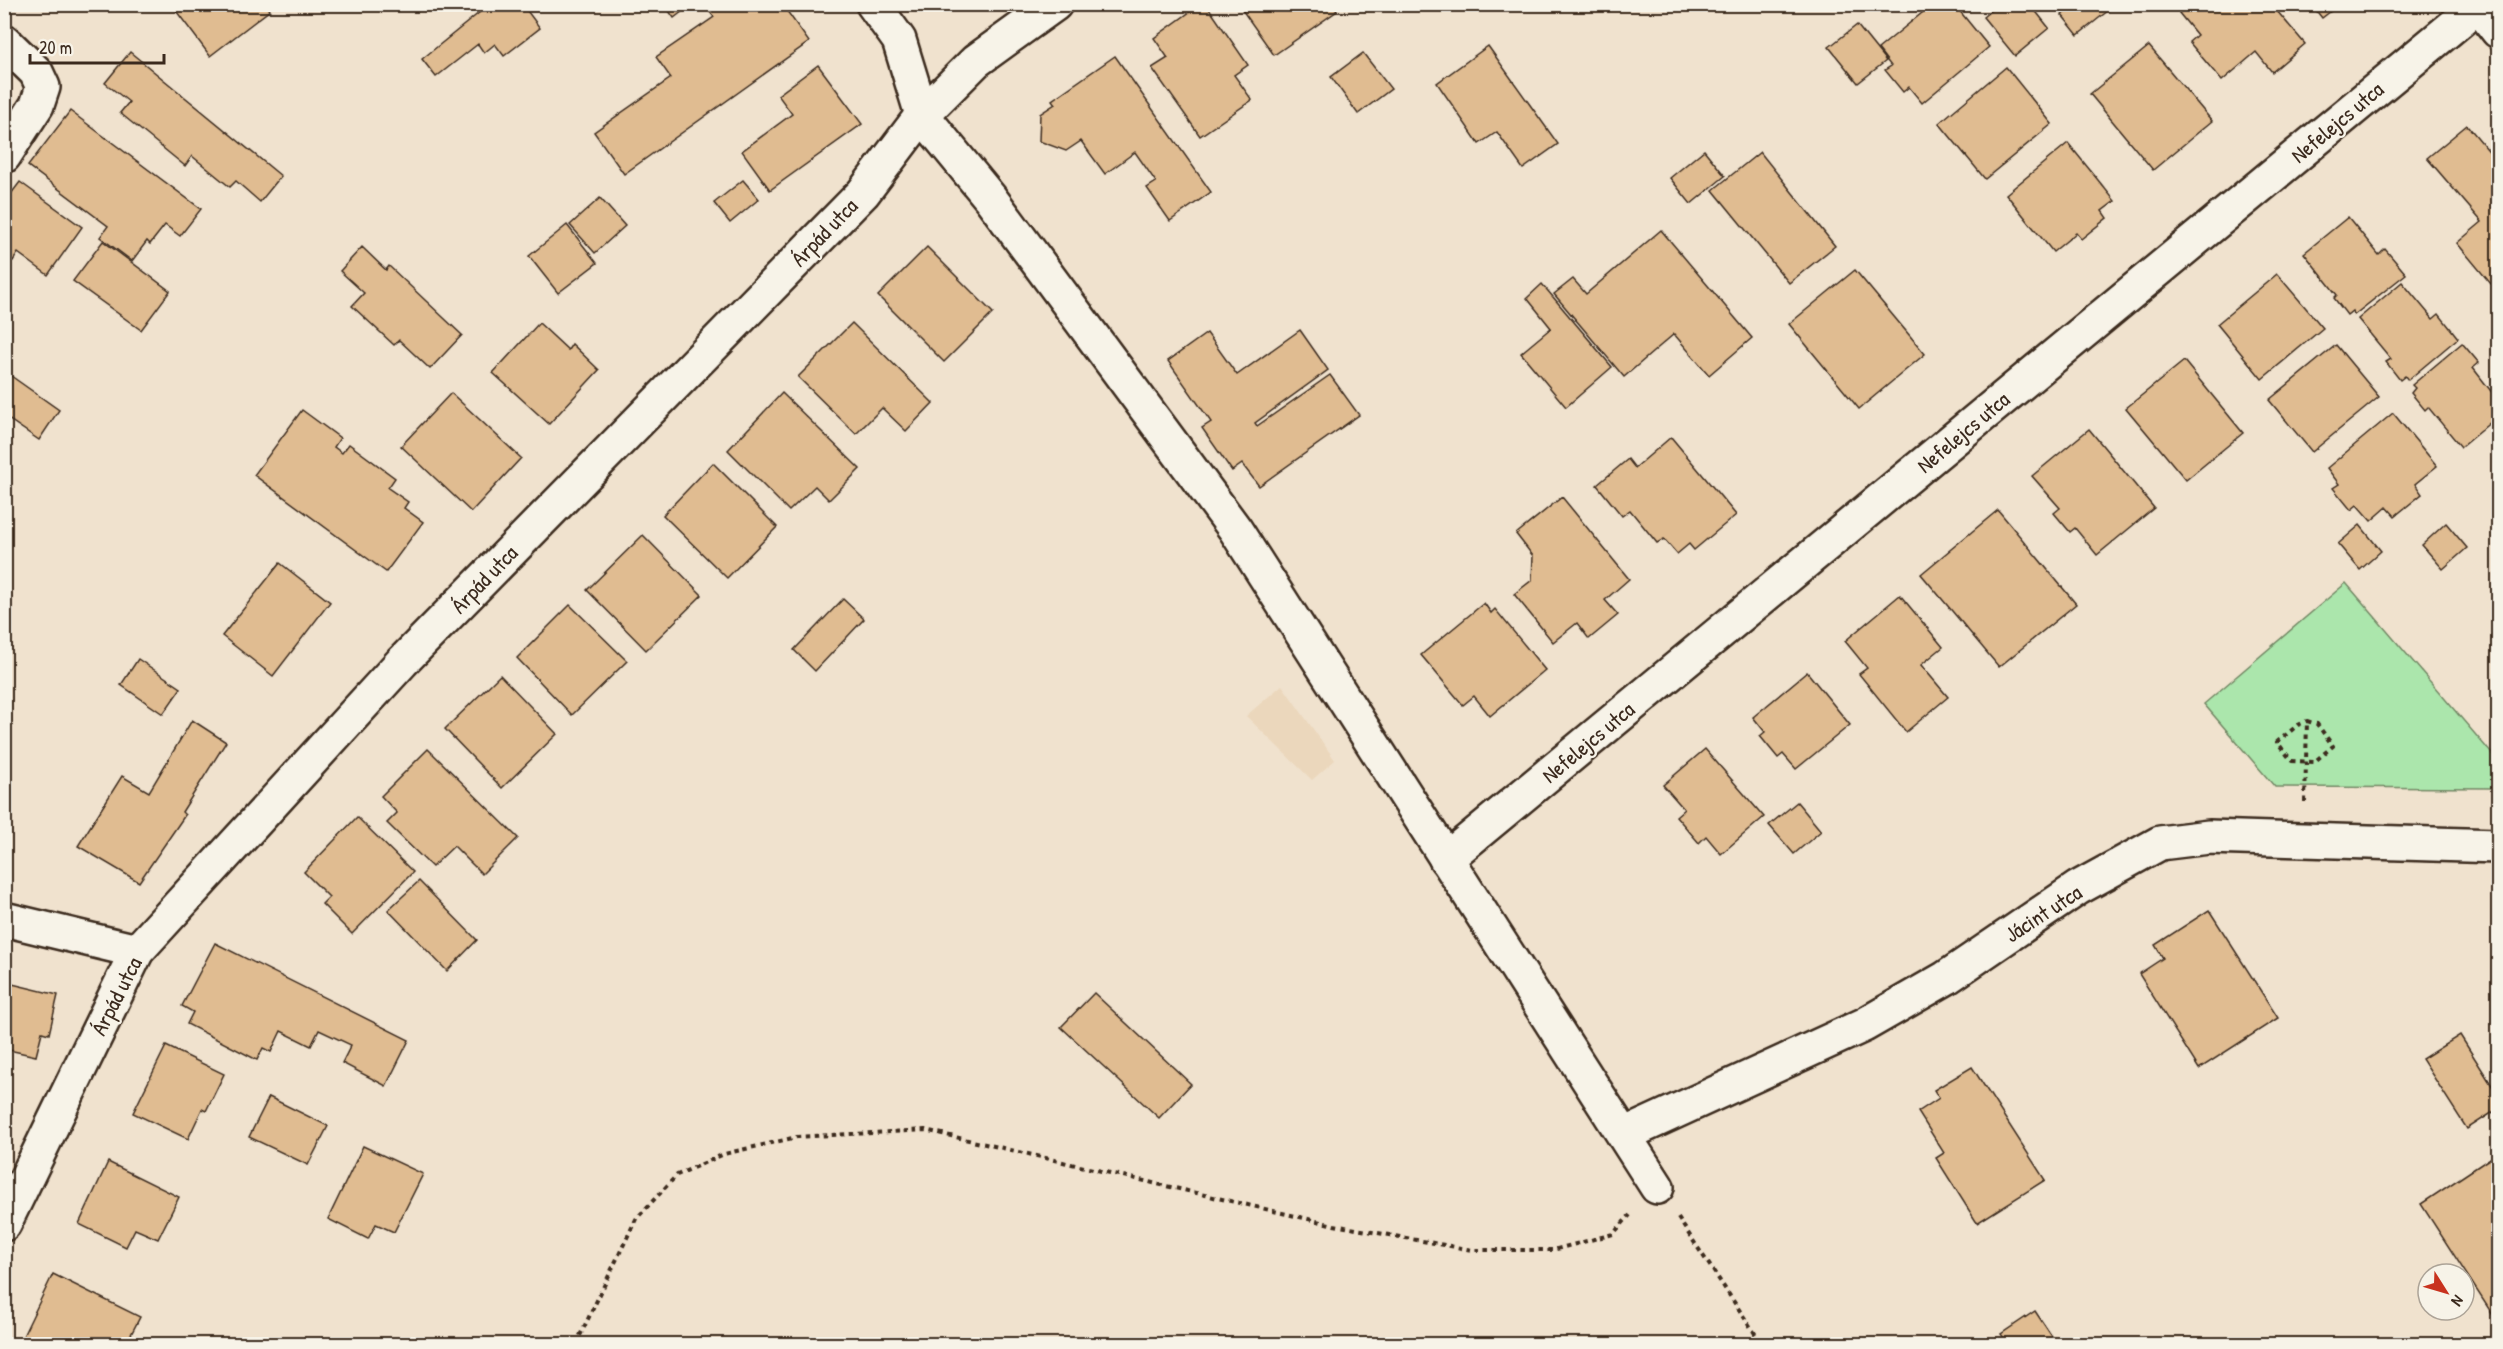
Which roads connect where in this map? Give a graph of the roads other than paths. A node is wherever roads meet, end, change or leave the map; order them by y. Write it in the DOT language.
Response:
graph roads {
  1 [pos="873,4"];
  2 [pos="1054,4"];
  3 [pos="2478,5"];
  4 [pos="2499,31"];
  5 [pos="4,41"];
  6 [pos="922,115"];
  7 [pos="4,156"];
  8 [pos="2499,846"];
  9 [pos="1446,859"];
  10 [pos="4,919"];
  11 [pos="137,951"];
  12 [pos="1624,1135"];
  13 [pos="1657,1187"];
  14 [pos="4,1224"];
  1 -- 6 [label="street"];
  2 -- 6 [label="street, Árpád utca"];
  3 -- 4 [label="street"];
  3 -- 9 [label="street, Nefelejcs utca"];
  5 -- 7 [label="street"];
  6 -- 9 [label="street"];
  6 -- 11 [label="street, Árpád utca"];
  8 -- 12 [label="street, Jácint utca"];
  9 -- 12 [label="street"];
  10 -- 11 [label="street"];
  11 -- 14 [label="street, Árpád utca"];
  12 -- 13 [label="street"];
}
